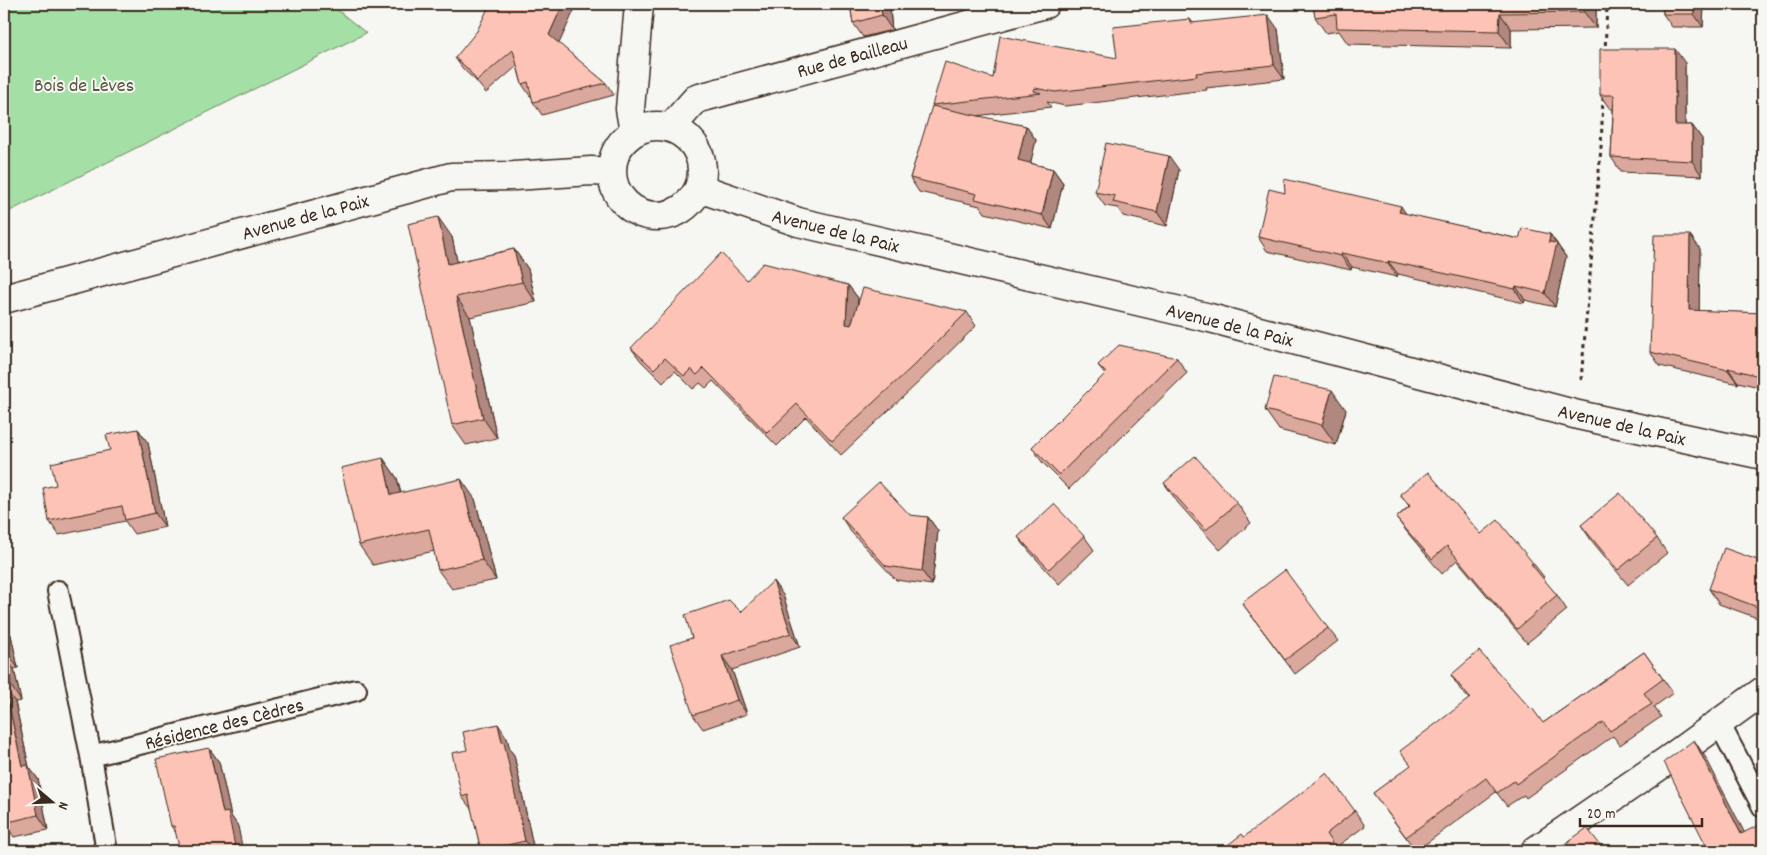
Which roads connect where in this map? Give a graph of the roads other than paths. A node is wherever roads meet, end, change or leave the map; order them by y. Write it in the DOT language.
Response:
graph roads {
  1 [pos="638,4"];
  2 [pos="1045,4"];
  3 [pos="671,127"];
  4 [pos="634,132"];
  5 [pos="612,172"];
  6 [pos="699,188"];
  7 [pos="4,299"];
  8 [pos="1763,455"];
  9 [pos="58,591"];
  10 [pos="356,690"];
  11 [pos="1763,691"];
  12 [pos="1720,723"];
  13 [pos="91,756"];
  14 [pos="1763,807"];
  15 [pos="102,851"];
  16 [pos="1535,851"];
  1 -- 4 [label="main road"];
  2 -- 3 [label="main road, Rue de Bailleau"];
  3 -- 4 [label="main road"];
  3 -- 6 [label="main road"];
  4 -- 5 [label="main road"];
  5 -- 6 [label="main road"];
  5 -- 7 [label="main road, Avenue de la Paix"];
  6 -- 8 [label="main road, Avenue de la Paix"];
  9 -- 13 [label="lane"];
  10 -- 13 [label="lane, Résidence des Cèdres"];
  11 -- 12 [label="main road"];
  12 -- 14 [label="lane"];
  12 -- 16 [label="main road"];
  13 -- 15 [label="lane"];
}
